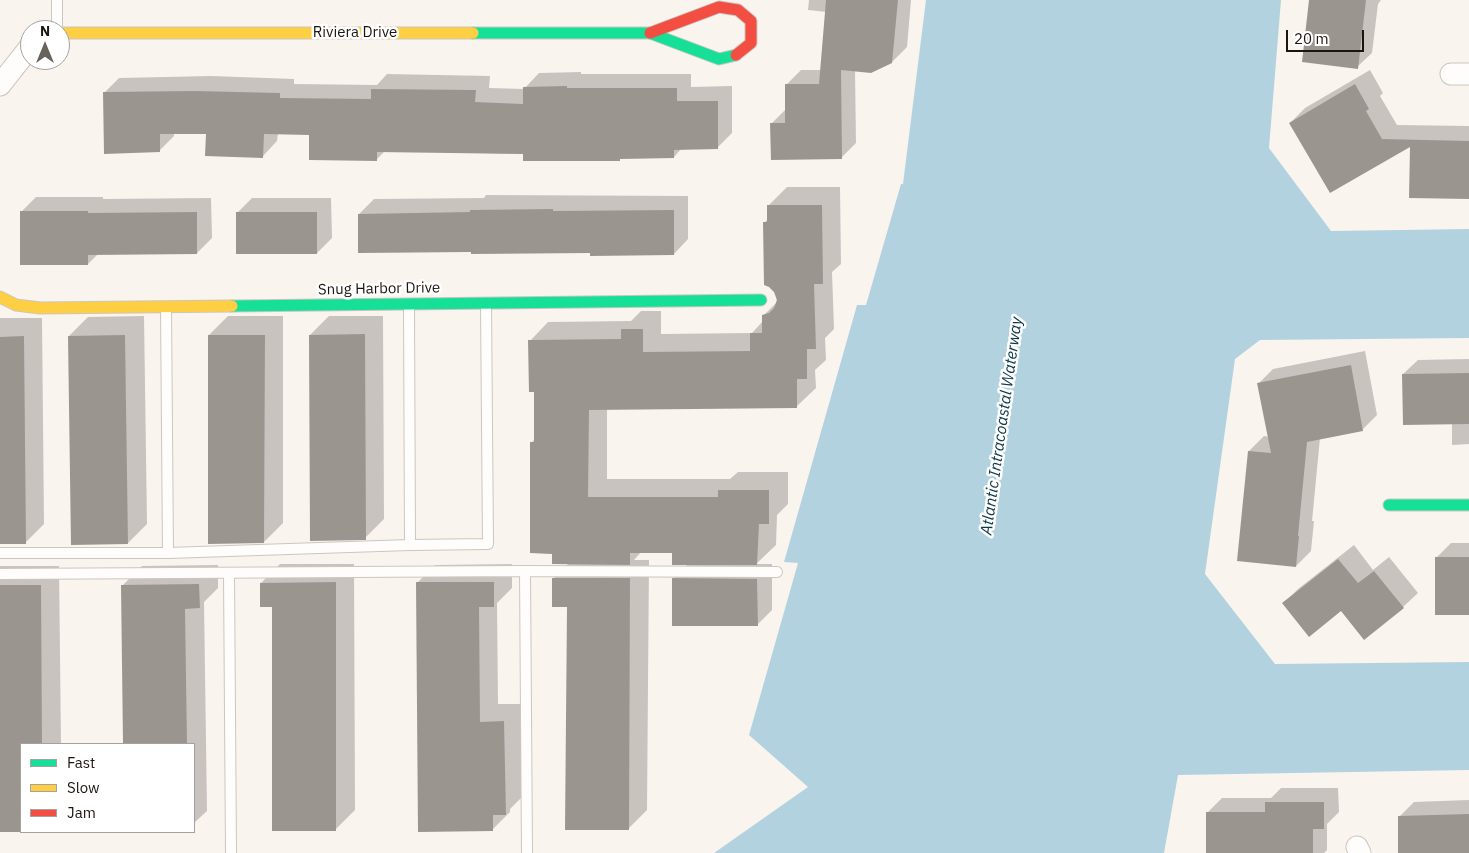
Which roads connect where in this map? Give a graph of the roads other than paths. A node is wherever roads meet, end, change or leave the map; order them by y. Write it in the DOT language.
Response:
graph roads {
  1 [pos="57,0"];
  2 [pos="57,20"];
  3 [pos="70,33"];
  4 [pos="650,33"];
  5 [pos="20,60"];
  6 [pos="0,85"];
  7 [pos="0,297"];
  8 [pos="761,300"];
  9 [pos="486,303"];
  10 [pos="409,304"];
  11 [pos="166,306"];
  12 [pos="1389,505"];
  13 [pos="1469,505"];
  14 [pos="410,544"];
  15 [pos="0,553"];
  16 [pos="168,553"];
  17 [pos="525,571"];
  18 [pos="229,572"];
  19 [pos="777,572"];
  20 [pos="0,574"];
  21 [pos="231,853"];
  22 [pos="527,853"];
  1 -- 2 [label="lane"];
  3 -- 4 [label="street, Riviera Drive"];
  4 -- 4 [label="street, Riviera Drive"];
  5 -- 6 [label="street"];
  7 -- 11 [label="street, Snug Harbor Drive"];
  8 -- 9 [label="street, Snug Harbor Drive"];
  9 -- 10 [label="street, Snug Harbor Drive"];
  9 -- 14 [label="lane"];
  10 -- 11 [label="street, Snug Harbor Drive"];
  10 -- 14 [label="lane"];
  11 -- 16 [label="lane"];
  12 -- 13 [label="street"];
  14 -- 16 [label="lane"];
  15 -- 16 [label="lane"];
  17 -- 18 [label="lane"];
  17 -- 19 [label="lane"];
  17 -- 22 [label="lane"];
  18 -- 20 [label="lane"];
  18 -- 21 [label="lane"];
}
